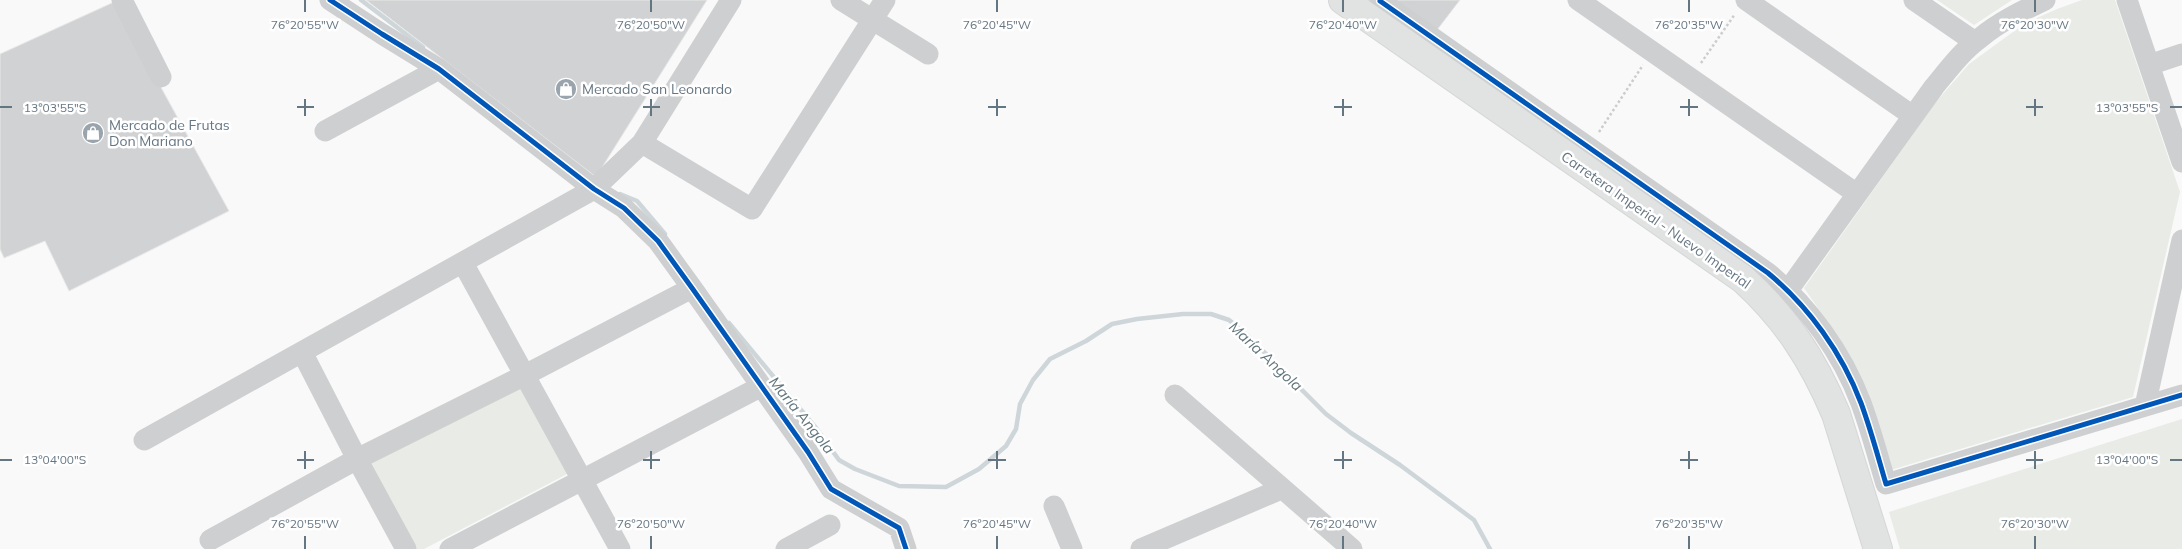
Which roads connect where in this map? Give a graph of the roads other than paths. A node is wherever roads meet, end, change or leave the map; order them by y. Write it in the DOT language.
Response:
graph roads {
  1 [pos="122,0"];
  2 [pos="330,0"];
  3 [pos="732,0"];
  4 [pos="840,0"];
  5 [pos="885,0"];
  6 [pos="1344,0"];
  7 [pos="1578,0"];
  8 [pos="1914,0"];
  9 [pos="2044,0"];
  10 [pos="2127,0"];
  11 [pos="1742,4"];
  12 [pos="1377,7"];
  13 [pos="872,20"];
  14 [pos="1975,42"];
  15 [pos="928,54"];
  16 [pos="2182,54"];
  17 [pos="2149,65"];
  18 [pos="439,69"];
  19 [pos="161,77"];
  20 [pos="1913,116"];
  21 [pos="325,131"];
  22 [pos="642,143"];
  23 [pos="2182,162"];
  24 [pos="599,184"];
  25 [pos="1857,194"];
  26 [pos="2182,240"];
  27 [pos="463,263"];
  28 [pos="692,288"];
  29 [pos="1781,299"];
  30 [pos="302,352"];
  31 [pos="525,375"];
  32 [pos="760,387"];
  33 [pos="1175,395"];
  34 [pos="2182,395"];
  35 [pos="2145,406"];
  36 [pos="144,440"];
  37 [pos="357,459"];
  38 [pos="583,478"];
  39 [pos="1281,489"];
  40 [pos="1054,506"];
  41 [pos="830,526"];
  42 [pos="210,540"];
  43 [pos="792,548"];
  44 [pos="406,549"];
  45 [pos="450,549"];
  46 [pos="620,549"];
  47 [pos="906,549"];
  48 [pos="1072,549"];
  49 [pos="1140,549"];
  50 [pos="1352,549"];
  51 [pos="1878,549"];
  1 -- 19 [label="street"];
  2 -- 18 [label="street"];
  3 -- 22 [label="street"];
  4 -- 13 [label="street"];
  5 -- 13 [label="street"];
  6 -- 12 [label="highway, Carretera Imperial - Nuevo Imperial"];
  7 -- 25 [label="street"];
  8 -- 14 [label="street"];
  9 -- 14 [label="street"];
  10 -- 17 [label="street"];
  11 -- 20 [label="street"];
  12 -- 29 [label="highway, Carretera Imperial - Nuevo Imperial"];
  12 -- 29 [label="street"];
  13 -- 15 [label="street"];
  13 -- 22 [label="street"];
  14 -- 20 [label="street"];
  16 -- 17 [label="street"];
  17 -- 23 [label="street"];
  18 -- 21 [label="street"];
  18 -- 24 [label="street"];
  20 -- 25 [label="street"];
  22 -- 24 [label="street"];
  24 -- 27 [label="street"];
  24 -- 28 [label="street"];
  25 -- 29 [label="street"];
  26 -- 35 [label="street"];
  27 -- 30 [label="street"];
  27 -- 31 [label="street"];
  28 -- 31 [label="street"];
  28 -- 32 [label="street"];
  29 -- 35 [label="street"];
  29 -- 51 [label="highway, Carretera Imperial - Nuevo Imperial"];
  30 -- 36 [label="street"];
  30 -- 37 [label="street"];
  31 -- 37 [label="street"];
  31 -- 38 [label="street"];
  32 -- 38 [label="street"];
  32 -- 47 [label="street"];
  33 -- 39 [label="street"];
  34 -- 35 [label="street"];
  37 -- 42 [label="street"];
  37 -- 44 [label="street"];
  38 -- 45 [label="street"];
  38 -- 46 [label="street"];
  39 -- 49 [label="street"];
  39 -- 50 [label="street"];
  40 -- 48 [label="street"];
  41 -- 43 [label="street"];
}
